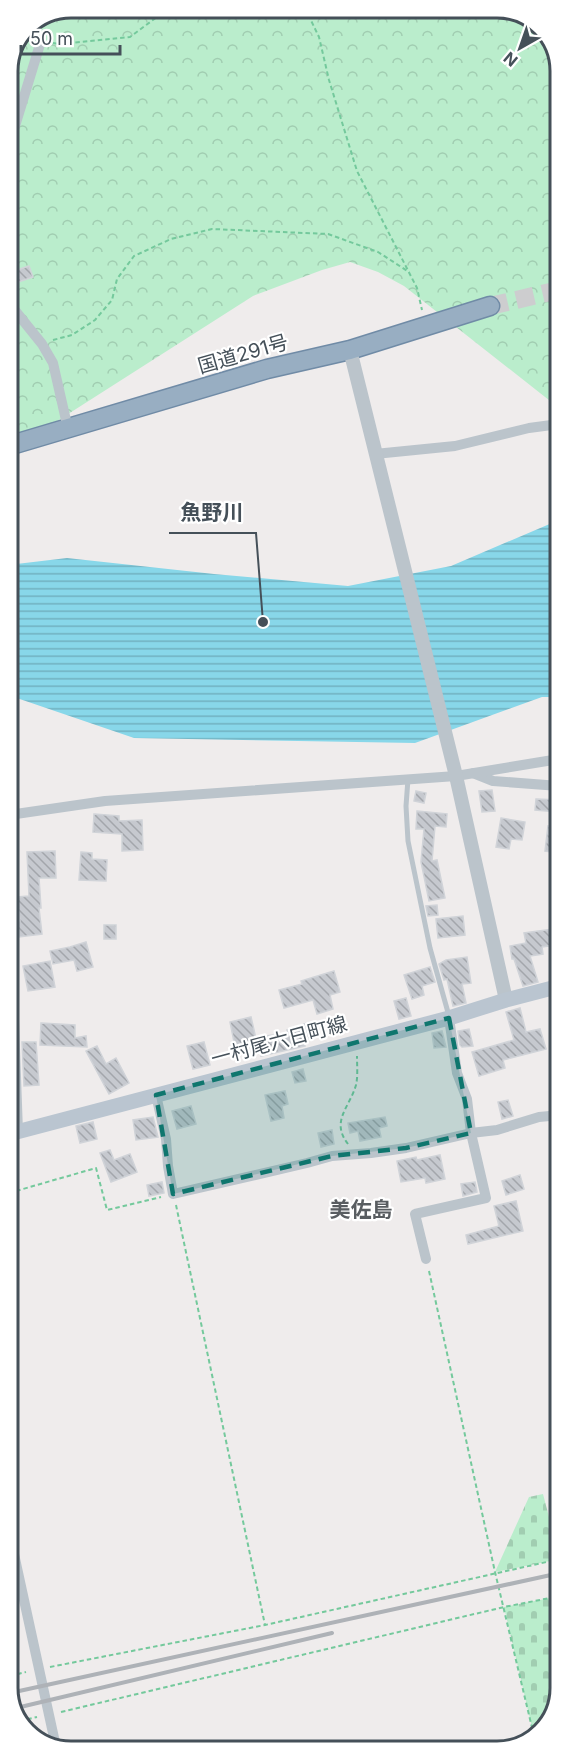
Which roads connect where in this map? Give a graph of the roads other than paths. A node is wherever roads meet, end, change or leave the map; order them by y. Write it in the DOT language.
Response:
graph roads {
  1 [pos="41,41"];
  2 [pos="18,116"];
  3 [pos="490,306"];
  4 [pos="18,314"];
  5 [pos="350,350"];
  6 [pos="550,425"];
  7 [pos="68,429"];
  8 [pos="18,443"];
  9 [pos="375,454"];
  10 [pos="550,760"];
  11 [pos="463,774"];
  12 [pos="408,778"];
  13 [pos="550,785"];
  14 [pos="18,814"];
  15 [pos="550,989"];
  16 [pos="506,1000"];
  17 [pos="449,1018"];
  18 [pos="156,1095"];
  19 [pos="550,1116"];
  20 [pos="18,1132"];
  21 [pos="471,1133"];
  22 [pos="426,1259"];
  23 [pos="18,1571"];
  24 [pos="54,1738"];
  1 -- 2 [label="street"];
  3 -- 5 [label="highway, 国道291号"];
  4 -- 7 [label="street"];
  5 -- 7 [label="highway, 国道291号"];
  5 -- 9 [label="street"];
  6 -- 9 [label="street"];
  7 -- 8 [label="highway, 国道291号"];
  9 -- 11 [label="street"];
  10 -- 11 [label="street"];
  11 -- 12 [label="street"];
  11 -- 13 [label="street"];
  11 -- 16 [label="street"];
  12 -- 14 [label="street"];
  12 -- 17 [label="lane"];
  15 -- 16 [label="main road, 一村尾六日町線"];
  16 -- 17 [label="main road, 一村尾六日町線"];
  17 -- 18 [label="main road, 一村尾六日町線"];
  17 -- 21 [label="street"];
  18 -- 20 [label="main road, 一村尾六日町線"];
  18 -- 21 [label="street"];
  19 -- 21 [label="street"];
  21 -- 22 [label="street"];
  23 -- 24 [label="street"];
}
